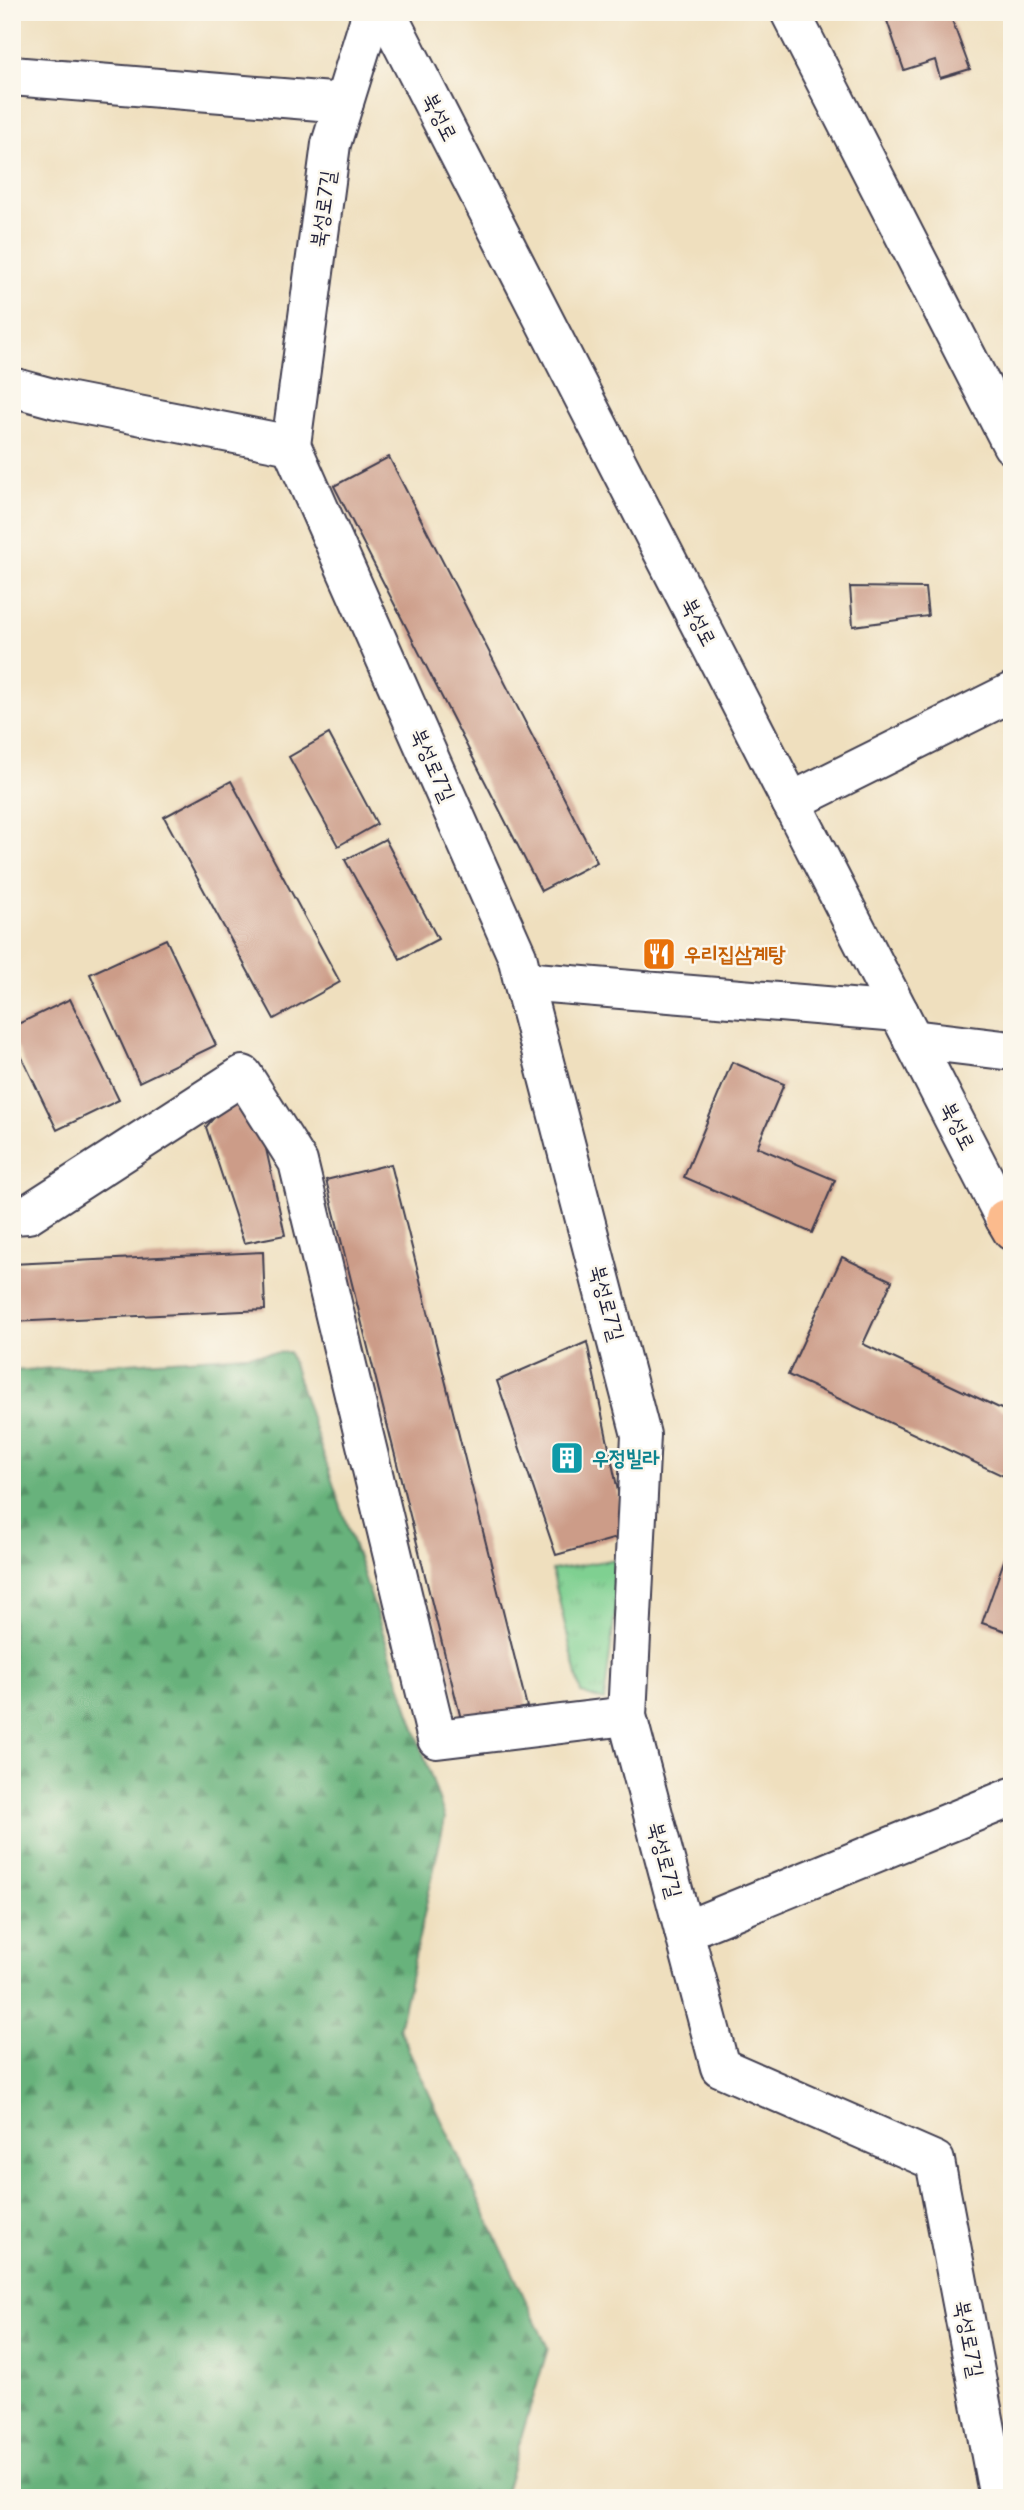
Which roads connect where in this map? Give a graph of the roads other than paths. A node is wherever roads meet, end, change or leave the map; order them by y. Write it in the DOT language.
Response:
graph roads {
  1 [pos="372,12"];
  2 [pos="386,12"];
  3 [pos="790,12"];
  4 [pos="12,76"];
  5 [pos="344,103"];
  6 [pos="12,387"];
  7 [pos="291,445"];
  8 [pos="1012,445"];
  9 [pos="1012,692"];
  10 [pos="791,802"];
  11 [pos="523,981"];
  12 [pos="906,1025"];
  13 [pos="1012,1051"];
  14 [pos="12,1215"];
  15 [pos="1009,1225"];
  16 [pos="627,1716"];
  17 [pos="1012,1797"];
  18 [pos="684,1931"];
  19 [pos="999,2498"];
  1 -- 5 [label="street, 북성로7길"];
  2 -- 10 [label="street, 북성로"];
  3 -- 8 [label="street"];
  4 -- 5 [label="street"];
  5 -- 7 [label="street, 북성로7길"];
  6 -- 7 [label="street"];
  7 -- 11 [label="street, 북성로7길"];
  9 -- 10 [label="street"];
  10 -- 12 [label="street, 북성로"];
  11 -- 12 [label="street"];
  11 -- 16 [label="street, 북성로7길"];
  12 -- 13 [label="street"];
  12 -- 15 [label="street, 북성로"];
  14 -- 16 [label="street"];
  16 -- 18 [label="street, 북성로7길"];
  17 -- 18 [label="street"];
  18 -- 19 [label="street, 북성로7길"];
}
